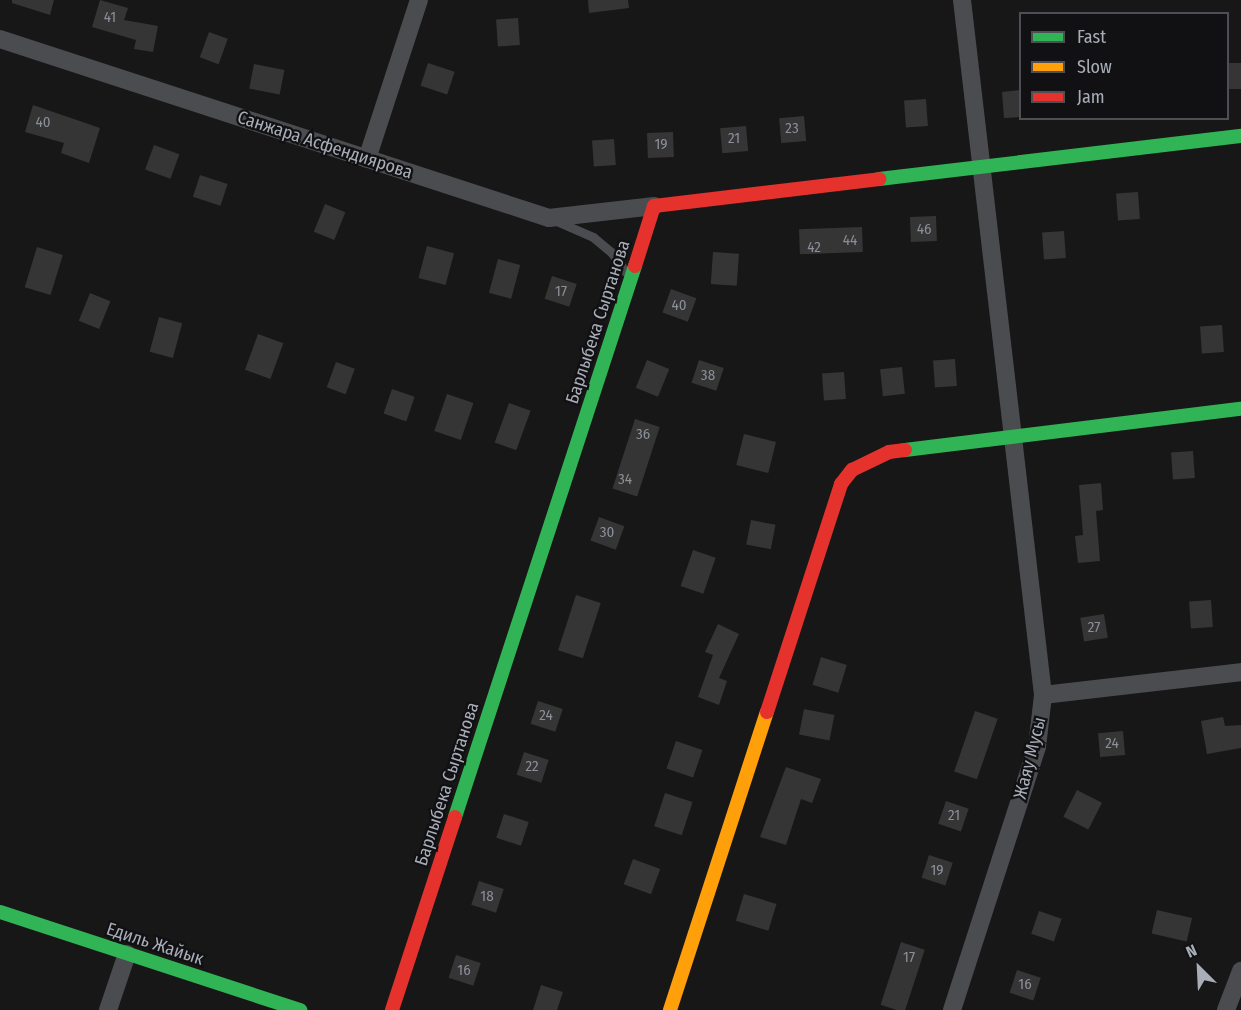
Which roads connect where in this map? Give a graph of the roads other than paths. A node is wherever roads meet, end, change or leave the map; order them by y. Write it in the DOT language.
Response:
graph roads {
  1 [pos="419,0"];
  2 [pos="962,0"];
  3 [pos="0,39"];
  4 [pos="1241,136"];
  5 [pos="367,159"];
  6 [pos="982,168"];
  7 [pos="654,206"];
  8 [pos="549,218"];
  9 [pos="630,280"];
  10 [pos="1241,409"];
  11 [pos="1015,436"];
  12 [pos="1241,672"];
  13 [pos="1043,695"];
  14 [pos="0,912"];
  15 [pos="127,954"];
  16 [pos="1241,971"];
  17 [pos="108,1010"];
  18 [pos="300,1010"];
  19 [pos="392,1010"];
  20 [pos="670,1010"];
  21 [pos="952,1010"];
  22 [pos="1226,1010"];
  1 -- 5 [label="street"];
  2 -- 6 [label="street"];
  3 -- 5 [label="street, Санжара Асфендиярова"];
  4 -- 6 [label="street"];
  5 -- 8 [label="street, Санжара Асфендиярова"];
  6 -- 7 [label="street"];
  6 -- 11 [label="street"];
  7 -- 8 [label="street, Санжара Асфендиярова"];
  7 -- 9 [label="street, Барлыбека Сыртанова"];
  8 -- 9 [label="lane"];
  9 -- 19 [label="street, Барлыбека Сыртанова"];
  10 -- 11 [label="street"];
  11 -- 13 [label="street"];
  11 -- 20 [label="street"];
  12 -- 13 [label="street, Жаяу Мусы"];
  13 -- 21 [label="street, Жаяу Мусы"];
  14 -- 15 [label="street, Едиль Жайык"];
  15 -- 17 [label="street"];
  15 -- 18 [label="street, Едиль Жайык"];
  16 -- 22 [label="street"];
}
